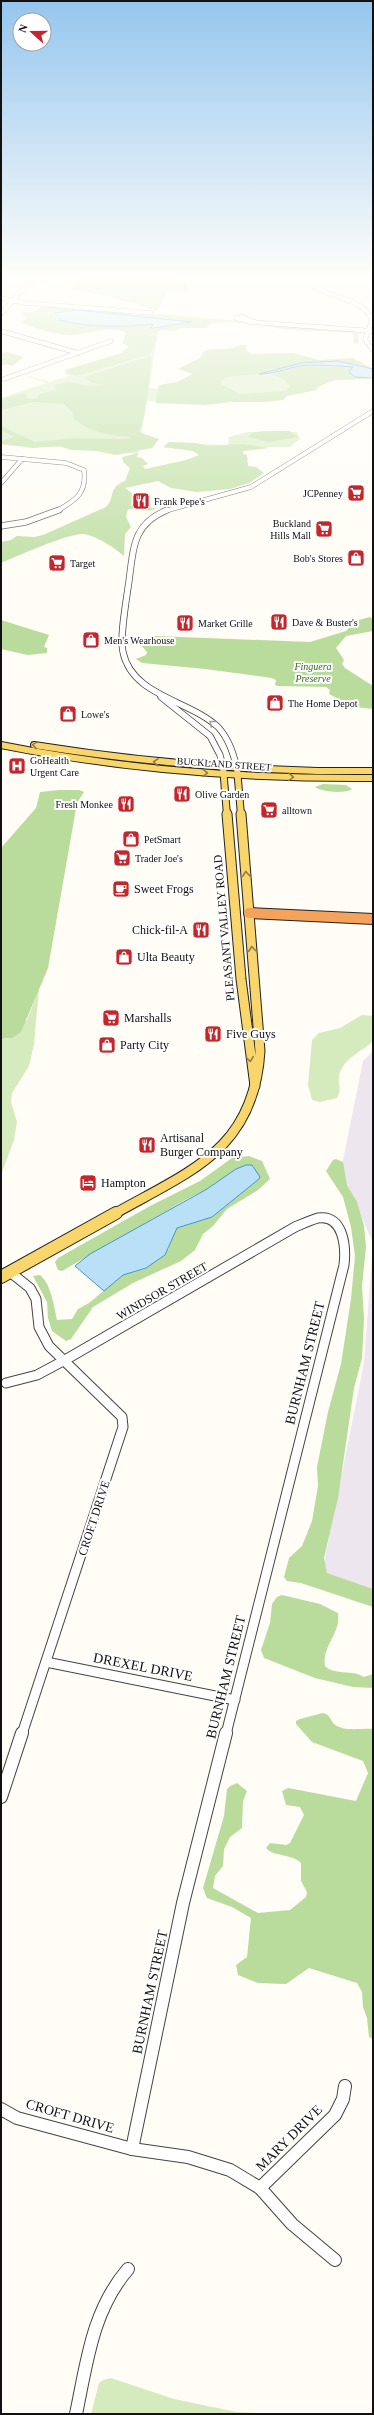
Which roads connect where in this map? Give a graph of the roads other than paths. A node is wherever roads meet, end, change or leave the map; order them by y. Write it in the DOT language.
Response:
graph roads {
  1 [pos="373,411"];
  2 [pos="1,457"];
  3 [pos="22,459"];
  4 [pos="2,482"];
  5 [pos="1,526"];
  6 [pos="161,696"];
  7 [pos="1,739"];
  8 [pos="1,745"];
  9 [pos="69,750"];
  10 [pos="62,756"];
  11 [pos="223,770"];
  12 [pos="373,770"];
  13 [pos="237,771"];
  14 [pos="361,774"];
  15 [pos="373,778"];
  16 [pos="229,836"];
  17 [pos="243,839"];
  18 [pos="236,912"];
  19 [pos="249,912"];
  20 [pos="373,919"];
  21 [pos="242,989"];
  22 [pos="255,989"];
  23 [pos="255,1086"];
  24 [pos="329,1219"];
  25 [pos="6,1275"];
  26 [pos="66,1360"];
  27 [pos="6,1384"];
  28 [pos="46,1662"];
  29 [pos="235,1700"];
  30 [pos="1,1797"];
  31 [pos="345,2086"];
  32 [pos="1,2109"];
  33 [pos="132,2149"];
  34 [pos="260,2188"];
  35 [pos="335,2260"];
  36 [pos="128,2269"];
  37 [pos="76,2414"];
  1 -- 6 [label="street"];
  2 -- 3 [label="street"];
  3 -- 4 [label="street"];
  3 -- 5 [label="street"];
  6 -- 11 [label="street"];
  13 -- 6 [label="street, one-way"];
  9 -- 7 [label="main road, BUCKLAND STREET, one-way"];
  8 -- 10 [label="main road, BUCKLAND STREET"];
  9 -- 10 [label="main road"];
  11 -- 9 [label="main road, BUCKLAND STREET, one-way"];
  10 -- 11 [label="main road, BUCKLAND STREET, one-way"];
  11 -- 13 [label="main road, BUCKLAND STREET"];
  11 -- 16 [label="main road, PLEASANT VALLEY ROAD"];
  12 -- 14 [label="main road, BUCKLAND STREET"];
  13 -- 14 [label="main road, BUCKLAND STREET"];
  13 -- 17 [label="main road, PLEASANT VALLEY ROAD"];
  14 -- 15 [label="main road, BUCKLAND STREET"];
  16 -- 17 [label="main road"];
  16 -- 18 [label="main road, PLEASANT VALLEY ROAD"];
  19 -- 17 [label="main road, PLEASANT VALLEY ROAD, one-way"];
  18 -- 19 [label="main road"];
  18 -- 21 [label="main road, PLEASANT VALLEY ROAD"];
  19 -- 20 [label="highway"];
  22 -- 19 [label="main road, PLEASANT VALLEY ROAD, one-way"];
  21 -- 22 [label="main road"];
  21 -- 23 [label="main road, PLEASANT VALLEY ROAD, one-way"];
  22 -- 23 [label="main road, PLEASANT VALLEY ROAD"];
  23 -- 25 [label="main road, PLEASANT VALLEY ROAD"];
  24 -- 26 [label="street, WINDSOR STREET"];
  24 -- 29 [label="street, BURNHAM STREET"];
  25 -- 26 [label="street, CROFT DRIVE"];
  26 -- 27 [label="street, WINDSOR STREET"];
  26 -- 28 [label="street, CROFT DRIVE"];
  28 -- 29 [label="street, DREXEL DRIVE"];
  28 -- 30 [label="street, CROFT DRIVE"];
  29 -- 33 [label="street, BURNHAM STREET"];
  31 -- 34 [label="street, MARY DRIVE"];
  32 -- 33 [label="street, CROFT DRIVE"];
  33 -- 34 [label="street, CROFT DRIVE"];
  34 -- 35 [label="street, CROFT DRIVE"];
  36 -- 37 [label="street"];
}
